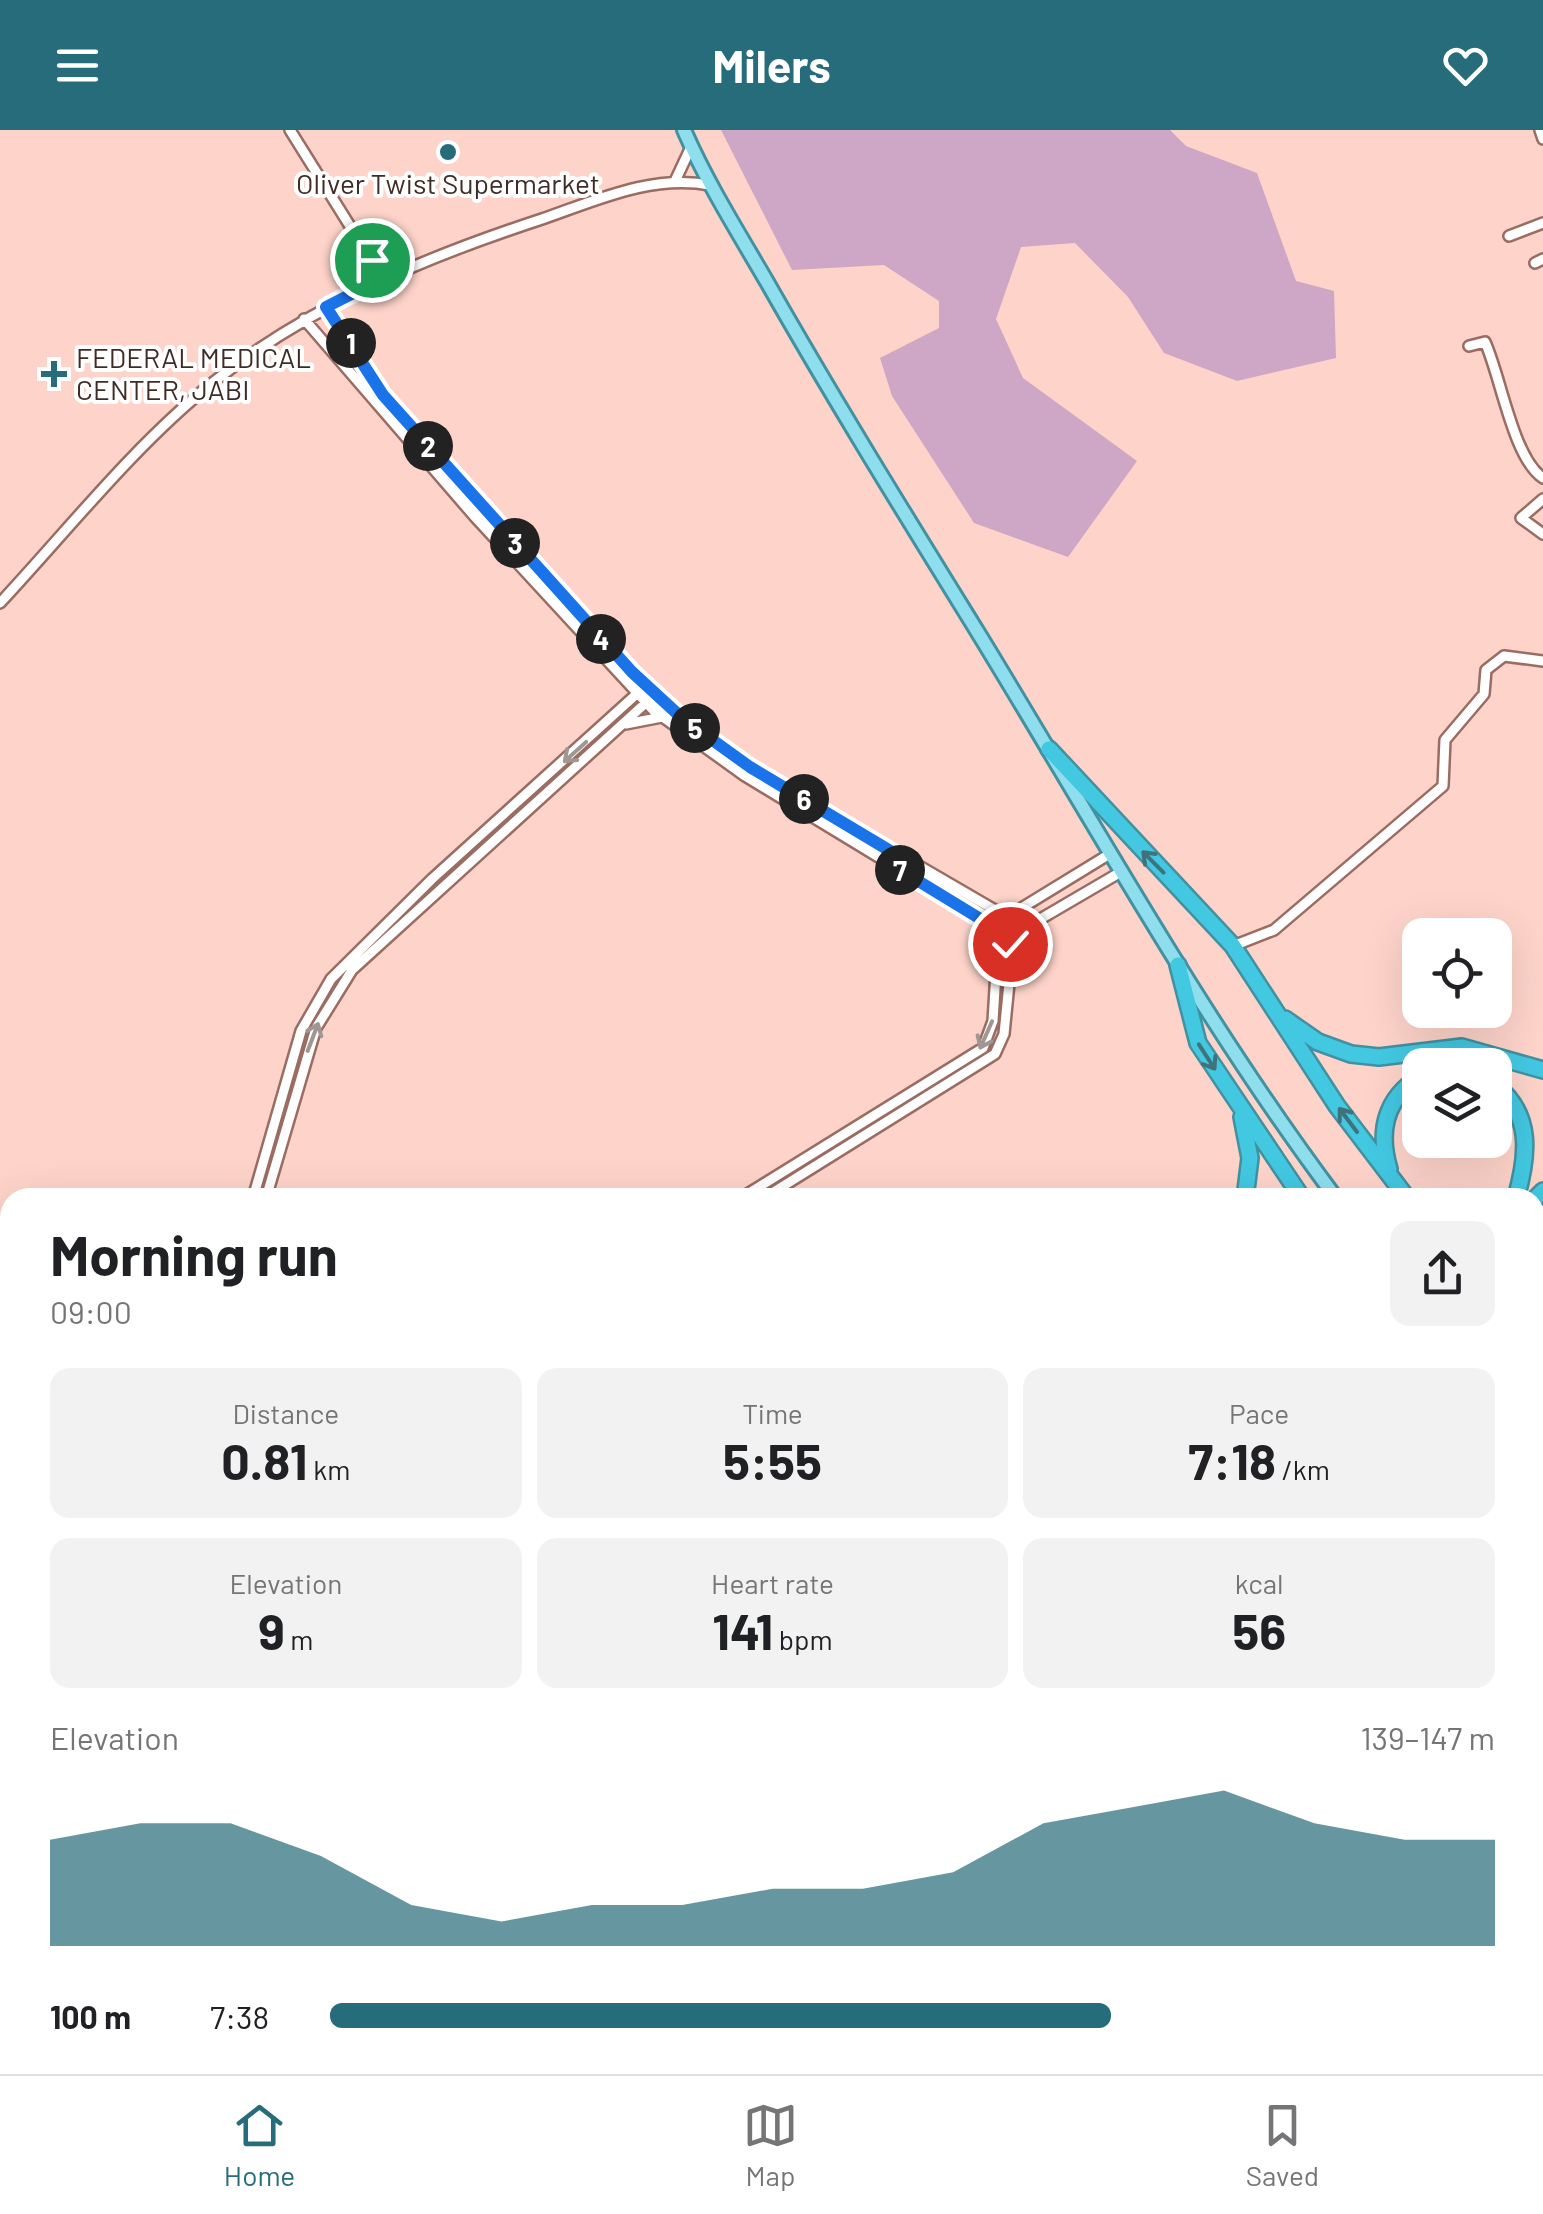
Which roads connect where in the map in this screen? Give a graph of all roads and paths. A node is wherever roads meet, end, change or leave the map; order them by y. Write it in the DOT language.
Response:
graph roads {
  1 [pos="290,130"];
  2 [pos="684,130"];
  3 [pos="1540,130"];
  4 [pos="1543,139"];
  5 [pos="691,146"];
  6 [pos="676,178"];
  7 [pos="710,186"];
  8 [pos="1543,223"];
  9 [pos="1509,236"];
  10 [pos="383,278"];
  11 [pos="326,307"];
  12 [pos="304,319"];
  13 [pos="352,346"];
  14 [pos="1469,346"];
  15 [pos="336,358"];
  16 [pos="370,370"];
  17 [pos="357,382"];
  18 [pos="1543,478"];
  19 [pos="1543,499"];
  20 [pos="1543,534"];
  21 [pos="0,603"];
  22 [pos="1543,661"];
  23 [pos="625,683"];
  24 [pos="646,685"];
  25 [pos="654,693"];
  26 [pos="637,694"];
  27 [pos="646,703"];
  28 [pos="622,709"];
  29 [pos="662,717"];
  30 [pos="624,725"];
  31 [pos="1049,749"];
  32 [pos="1108,855"];
  33 [pos="902,858"];
  34 [pos="897,868"];
  35 [pos="1119,873"];
  36 [pos="1000,912"];
  37 [pos="1015,912"];
  38 [pos="992,926"];
  39 [pos="1025,928"];
  40 [pos="998,940"];
  41 [pos="1014,943"];
  42 [pos="1233,946"];
  43 [pos="1178,965"];
  44 [pos="1280,1016"];
  45 [pos="1543,1070"];
  46 [pos="948,1071"];
  47 [pos="954,1082"];
  48 [pos="1402,1092"];
  49 [pos="1512,1102"];
  50 [pos="1238,1104"];
  51 [pos="866,1119"];
  52 [pos="872,1130"];
  53 [pos="791,1166"];
  54 [pos="797,1177"];
  55 [pos="1392,1178"];
  56 [pos="257,1188"];
  57 [pos="269,1188"];
  58 [pos="757,1188"];
  59 [pos="780,1188"];
  60 [pos="1246,1188"];
  61 [pos="1295,1188"];
  62 [pos="1329,1188"];
  63 [pos="1400,1188"];
  64 [pos="1518,1188"];
  1 -- 10 [label="street"];
  2 -- 5 [label="main road"];
  3 -- 4 [label="street"];
  5 -- 6 [label="street"];
  5 -- 7 [label="main road"];
  6 -- 7 [label="street"];
  6 -- 10 [label="street"];
  7 -- 31 [label="main road"];
  8 -- 9 [label="street"];
  10 -- 11 [label="street"];
  11 -- 12 [label="street"];
  11 -- 13 [label="street"];
  12 -- 15 [label="street"];
  12 -- 21 [label="street"];
  13 -- 15 [label="street"];
  13 -- 16 [label="street"];
  14 -- 18 [label="street"];
  15 -- 17 [label="street"];
  16 -- 17 [label="street"];
  16 -- 24 [label="street"];
  17 -- 23 [label="street"];
  19 -- 20 [label="street"];
  22 -- 42 [label="street"];
  23 -- 26 [label="street"];
  23 -- 28 [label="street"];
  24 -- 25 [label="street"];
  24 -- 26 [label="street"];
  25 -- 27 [label="street"];
  25 -- 33 [label="street"];
  26 -- 27 [label="street"];
  26 -- 28 [label="street"];
  27 -- 29 [label="street"];
  27 -- 30 [label="street"];
  28 -- 56 [label="street, one-way"];
  29 -- 30 [label="street"];
  29 -- 34 [label="street"];
  57 -- 30 [label="street, one-way"];
  31 -- 32 [label="main road"];
  42 -- 31 [label="highway, one-way"];
  32 -- 35 [label="main road"];
  32 -- 37 [label="street"];
  33 -- 34 [label="street"];
  33 -- 36 [label="street"];
  34 -- 38 [label="street"];
  35 -- 39 [label="street"];
  35 -- 43 [label="main road"];
  36 -- 37 [label="street"];
  36 -- 38 [label="street"];
  37 -- 39 [label="street"];
  38 -- 40 [label="street"];
  39 -- 41 [label="street"];
  40 -- 41 [label="street"];
  40 -- 46 [label="street, one-way"];
  41 -- 47 [label="street"];
  42 -- 44 [label="highway"];
  43 -- 50 [label="highway, one-way"];
  43 -- 62 [label="main road"];
  44 -- 45 [label="highway"];
  55 -- 44 [label="highway, one-way"];
  46 -- 47 [label="street"];
  46 -- 51 [label="street"];
  47 -- 52 [label="street"];
  48 -- 55 [label="highway"];
  49 -- 64 [label="highway"];
  50 -- 60 [label="highway"];
  50 -- 61 [label="highway"];
  51 -- 52 [label="street"];
  51 -- 53 [label="street"];
  52 -- 54 [label="street"];
  53 -- 54 [label="street"];
  53 -- 58 [label="street"];
  54 -- 59 [label="street"];
  55 -- 63 [label="highway"];
}
